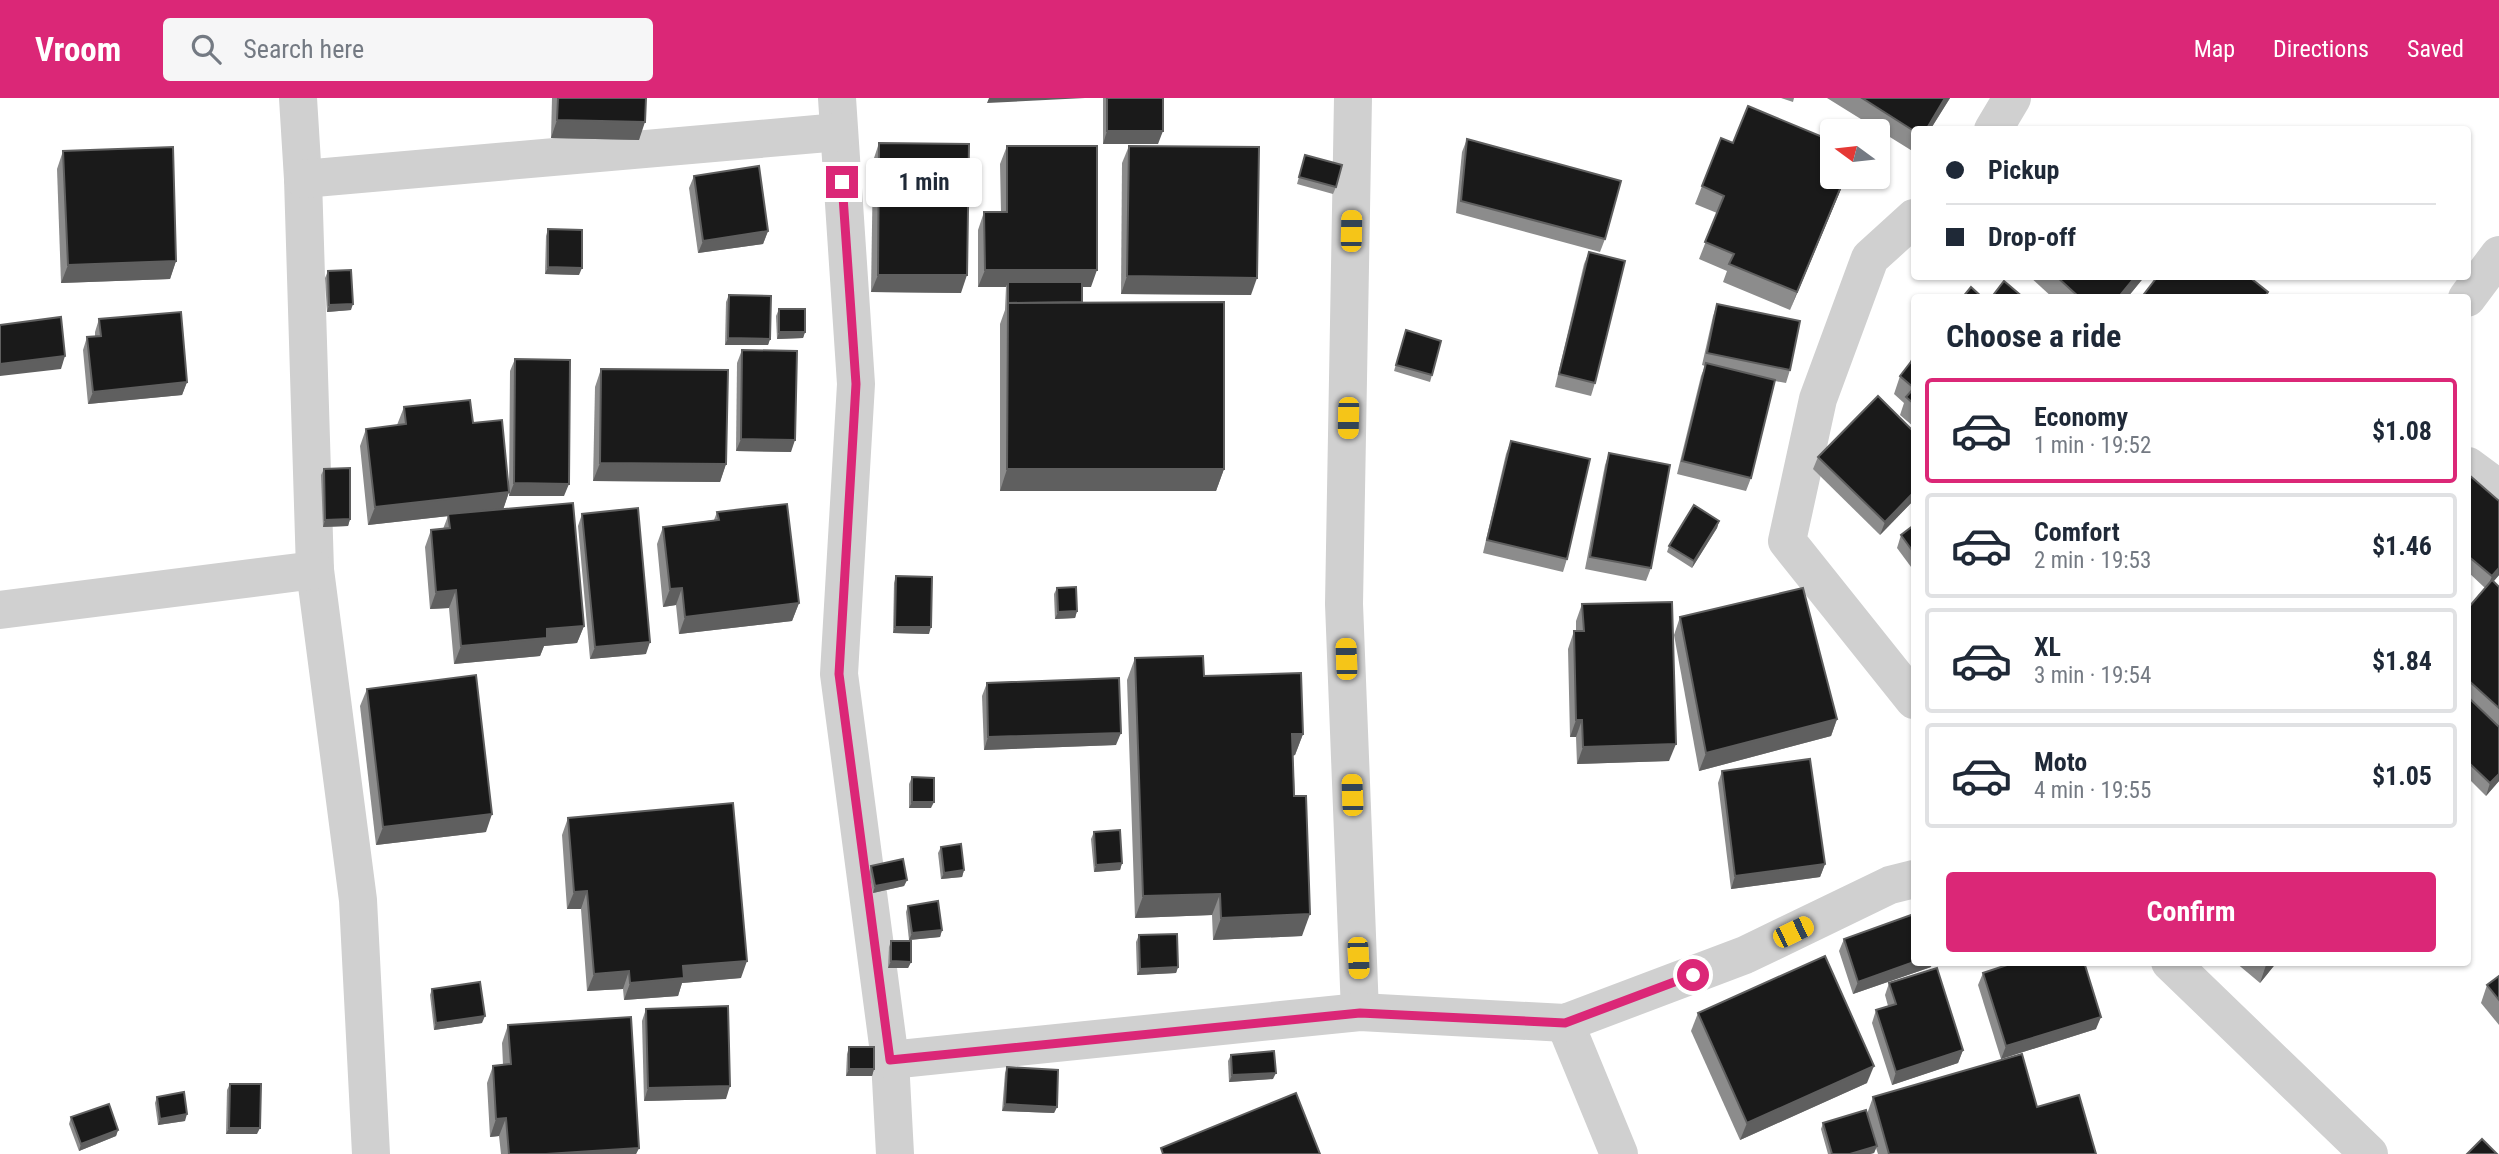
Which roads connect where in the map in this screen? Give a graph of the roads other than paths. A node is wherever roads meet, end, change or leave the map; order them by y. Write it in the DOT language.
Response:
graph roads {
  1 [pos="298,98"];
  2 [pos="1353,98"];
  3 [pos="2011,98"];
  4 [pos="838,115"];
  5 [pos="1995,126"];
  6 [pos="303,179"];
  7 [pos="1911,221"];
  8 [pos="2499,256"];
  9 [pos="2470,294"];
  10 [pos="2471,468"];
  11 [pos="2499,489"];
  12 [pos="315,570"];
  13 [pos="0,610"];
  14 [pos="1911,696"];
  15 [pos="1911,880"];
  16 [pos="2174,966"];
  17 [pos="1360,1013"];
  18 [pos="1565,1023"];
  19 [pos="890,1060"];
  20 [pos="371,1154"];
  21 [pos="895,1154"];
  22 [pos="1619,1154"];
  23 [pos="2369,1154"];
  1 -- 6 [label="street"];
  2 -- 17 [label="street"];
  3 -- 5 [label="street"];
  4 -- 6 [label="street"];
  4 -- 19 [label="street"];
  6 -- 12 [label="street"];
  7 -- 14 [label="street"];
  8 -- 9 [label="street"];
  10 -- 11 [label="street"];
  12 -- 13 [label="street"];
  12 -- 20 [label="street"];
  15 -- 18 [label="street"];
  16 -- 23 [label="street"];
  17 -- 18 [label="street"];
  17 -- 19 [label="street"];
  18 -- 22 [label="street"];
  19 -- 21 [label="street"];
}
